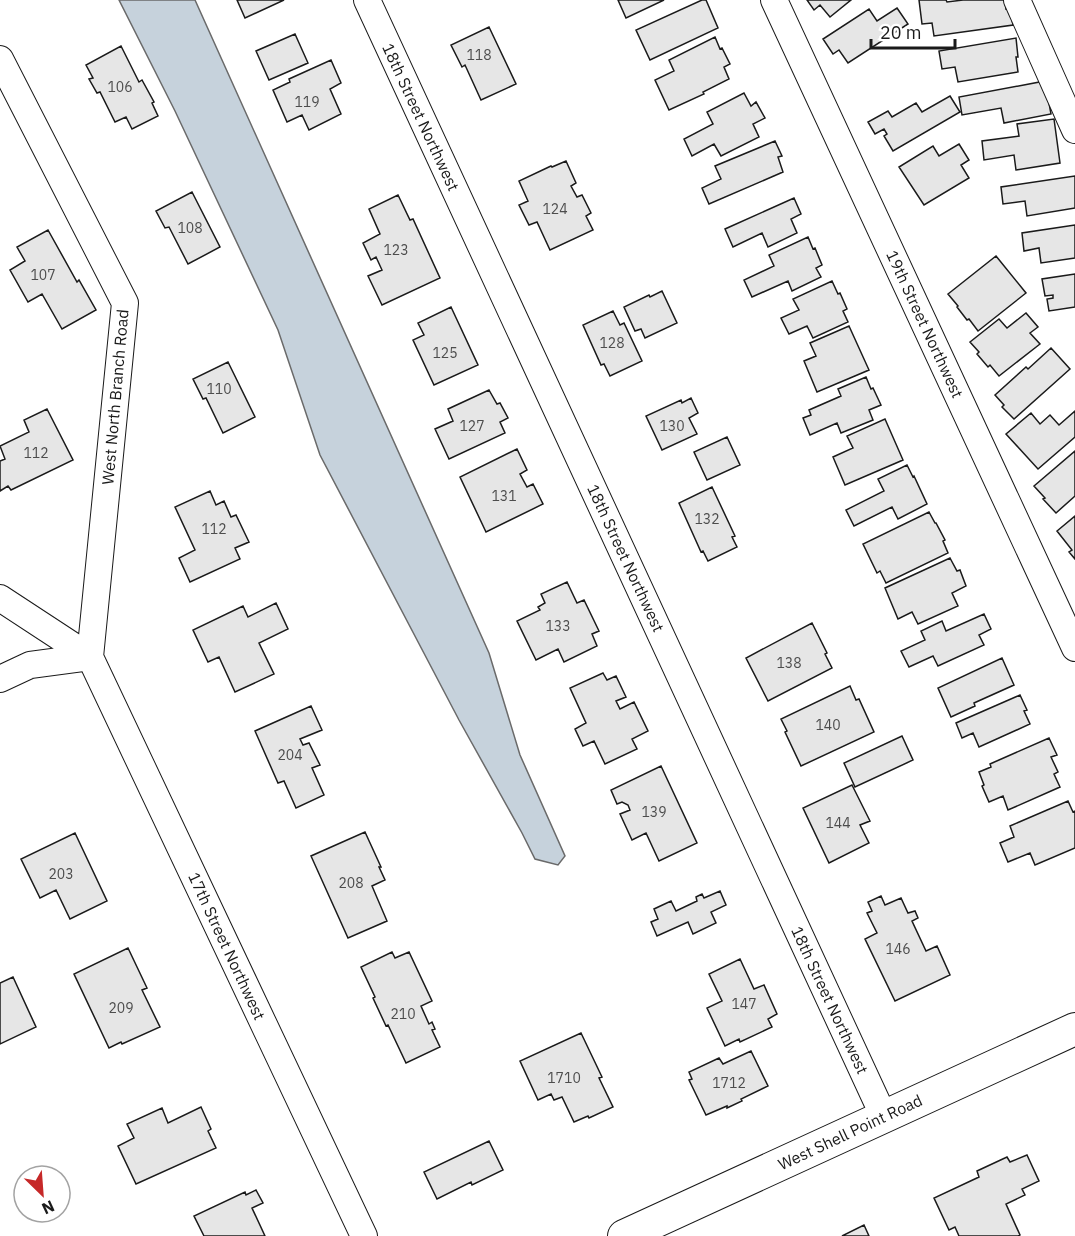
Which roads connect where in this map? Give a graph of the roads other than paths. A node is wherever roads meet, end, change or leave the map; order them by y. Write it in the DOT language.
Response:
graph roads {
  1 [pos="367,0"];
  2 [pos="774,0"];
  3 [pos="1017,0"];
  4 [pos="0,59"];
  5 [pos="1075,130"];
  6 [pos="0,598"];
  7 [pos="1075,648"];
  8 [pos="90,657"];
  9 [pos="0,679"];
  10 [pos="1075,1029"];
  11 [pos="884,1117"];
  12 [pos="364,1236"];
  13 [pos="624,1236"];
  1 -- 11 [label="street, 18th Street Northwest"];
  2 -- 7 [label="street, 19th Street Northwest"];
  3 -- 5 [label="street"];
  4 -- 8 [label="street, West North Branch Road"];
  6 -- 8 [label="street"];
  8 -- 9 [label="street"];
  8 -- 12 [label="street, 17th Street Northwest"];
  10 -- 11 [label="street, West Shell Point Road"];
  11 -- 13 [label="street, West Shell Point Road"];
}
